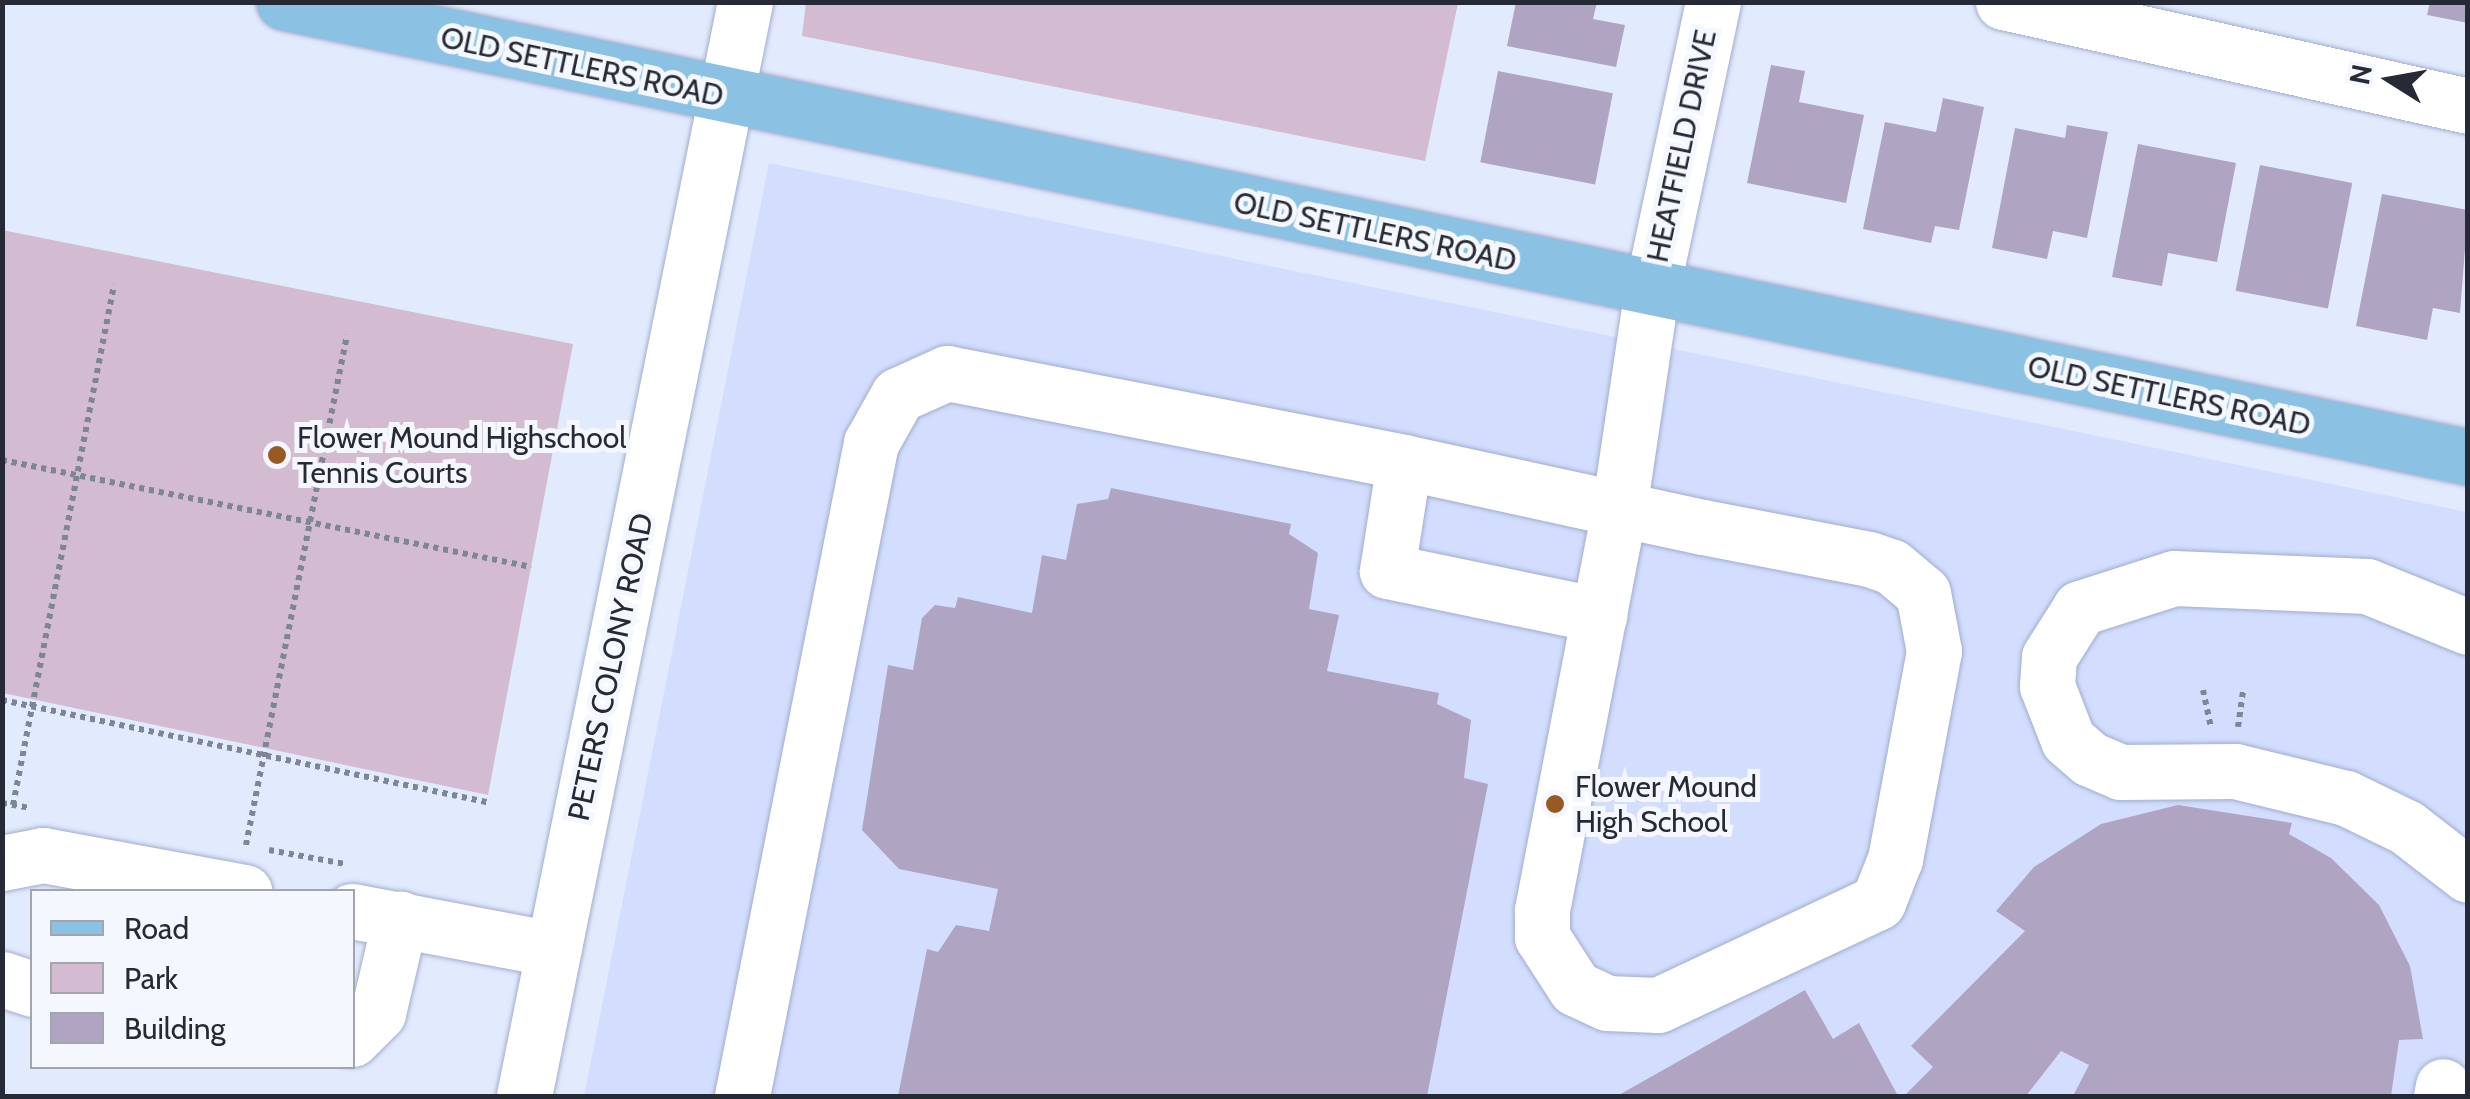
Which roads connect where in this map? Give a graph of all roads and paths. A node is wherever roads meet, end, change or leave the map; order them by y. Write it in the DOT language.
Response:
graph roads {
  1 [pos="284,2"];
  2 [pos="744,2"];
  3 [pos="1713,2"];
  4 [pos="2003,2"];
  5 [pos="727,99"];
  6 [pos="2468,106"];
  7 [pos="114,285"];
  8 [pos="1652,289"];
  9 [pos="348,335"];
  10 [pos="2468,457"];
  11 [pos="2,460"];
  12 [pos="1404,462"];
  13 [pos="78,475"];
  14 [pos="1619,509"];
  15 [pos="310,522"];
  16 [pos="531,567"];
  17 [pos="1599,615"];
  18 [pos="2468,627"];
  19 [pos="2,700"];
  20 [pos="32,706"];
  21 [pos="264,755"];
  22 [pos="487,802"];
  23 [pos="13,804"];
  24 [pos="2,863"];
  25 [pos="2468,875"];
  26 [pos="230,889"];
  27 [pos="241,889"];
  28 [pos="376,915"];
  29 [pos="553,949"];
  30 [pos="2,979"];
  31 [pos="30,988"];
  32 [pos="355,1036"];
  33 [pos="524,1096"];
  34 [pos="742,1096"];
  1 -- 5 [label="main road, OLD SETTLERS ROAD"];
  2 -- 5 [label="street, PETERS COLONY ROAD"];
  3 -- 8 [label="street, HEATFIELD DRIVE"];
  4 -- 6 [label="street"];
  5 -- 8 [label="main road, OLD SETTLERS ROAD"];
  5 -- 29 [label="street, PETERS COLONY ROAD"];
  7 -- 13 [label="path"];
  8 -- 10 [label="main road, OLD SETTLERS ROAD"];
  8 -- 14 [label="street, HEATFIELD DRIVE"];
  9 -- 15 [label="path"];
  11 -- 13 [label="path"];
  12 -- 14 [label="street"];
  12 -- 17 [label="street"];
  12 -- 34 [label="street"];
  13 -- 15 [label="path"];
  13 -- 20 [label="path"];
  14 -- 17 [label="street, HEATFIELD DRIVE"];
  14 -- 17 [label="street, HEATFIELD DRIVE"];
  15 -- 16 [label="path"];
  15 -- 21 [label="path"];
  18 -- 25 [label="street"];
  19 -- 20 [label="path"];
  20 -- 21 [label="path"];
  20 -- 23 [label="path"];
  21 -- 22 [label="path"];
  21 -- 27 [label="path"];
  24 -- 26 [label="street"];
  28 -- 29 [label="street"];
  28 -- 32 [label="street"];
  29 -- 33 [label="street, PETERS COLONY ROAD"];
  30 -- 31 [label="street"];
}
